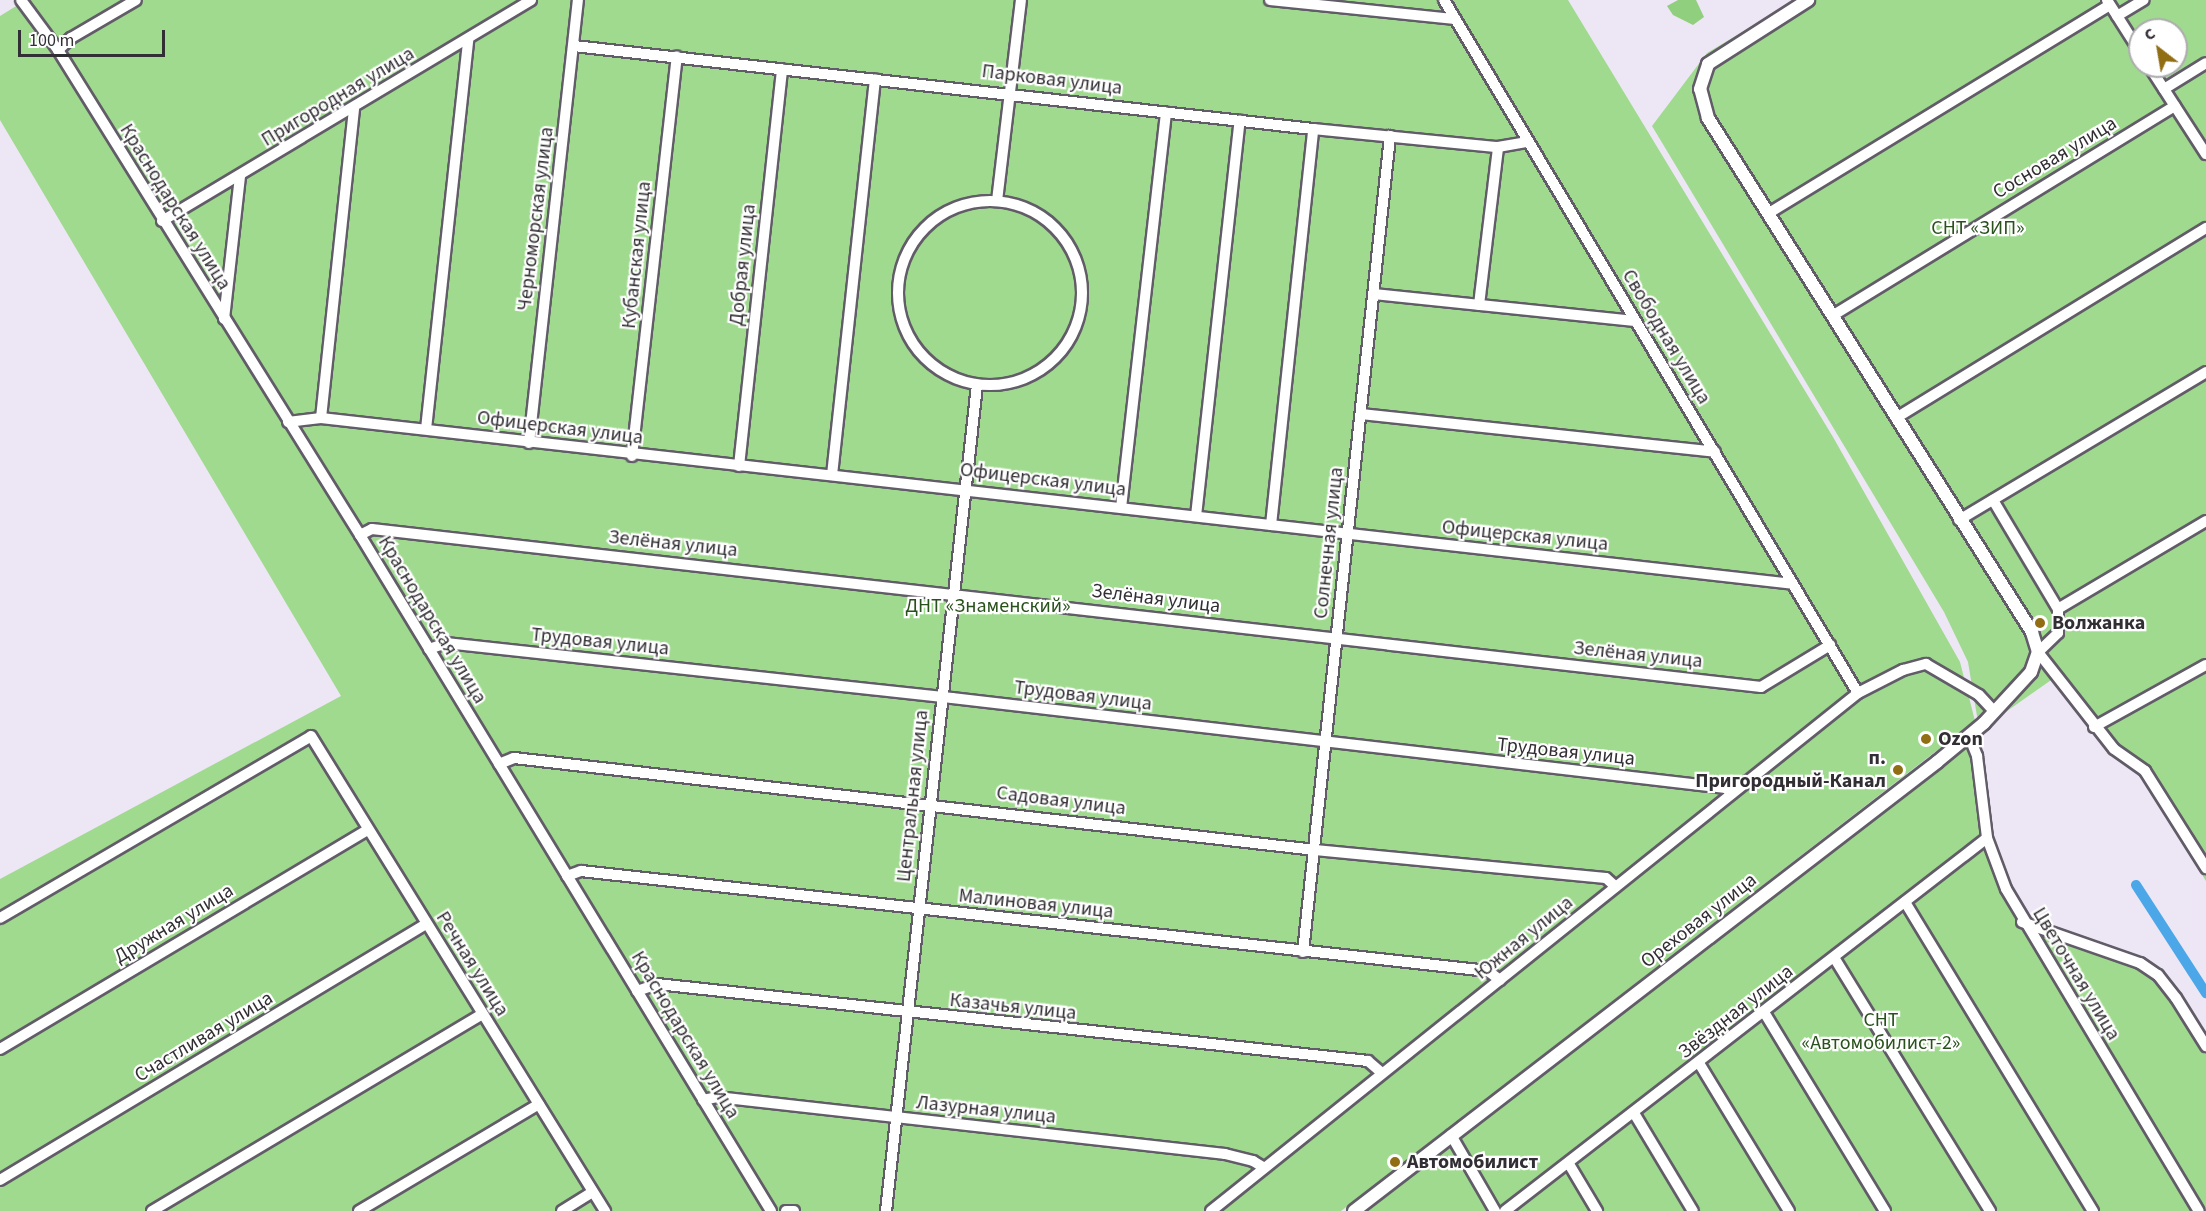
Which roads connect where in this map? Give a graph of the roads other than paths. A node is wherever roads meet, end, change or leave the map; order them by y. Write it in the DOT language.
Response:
graph roads {
  1 [pos="21,0"];
  2 [pos="136,0"];
  3 [pos="531,0"];
  4 [pos="578,0"];
  5 [pos="1021,0"];
  6 [pos="1270,0"];
  7 [pos="1444,0"];
  8 [pos="1809,0"];
  9 [pos="2144,0"];
  10 [pos="2108,2"];
  11 [pos="2117,16"];
  12 [pos="1455,19"];
  13 [pos="2128,33"];
  14 [pos="468,40"];
  15 [pos="574,46"];
  16 [pos="58,51"];
  17 [pos="677,57"];
  18 [pos="2206,63"];
  19 [pos="782,69"];
  20 [pos="2157,78"];
  21 [pos="875,79"];
  22 [pos="2164,89"];
  23 [pos="1010,92"];
  24 [pos="2175,106"];
  25 [pos="354,109"];
  26 [pos="1166,113"];
  27 [pos="1240,120"];
  28 [pos="1313,129"];
  29 [pos="1390,136"];
  30 [pos="1525,142"];
  31 [pos="1498,147"];
  32 [pos="2206,154"];
  33 [pos="240,176"];
  34 [pos="997,201"];
  35 [pos="1769,213"];
  36 [pos="162,221"];
  37 [pos="2206,228"];
  38 [pos="1374,294"];
  39 [pos="1479,305"];
  40 [pos="1832,316"];
  41 [pos="224,318"];
  42 [pos="1635,321"];
  43 [pos="2206,372"];
  44 [pos="978,385"];
  45 [pos="1361,414"];
  46 [pos="321,418"];
  47 [pos="1896,418"];
  48 [pos="288,422"];
  49 [pos="426,429"];
  50 [pos="529,443"];
  51 [pos="1714,452"];
  52 [pos="632,456"];
  53 [pos="739,466"];
  54 [pos="832,476"];
  55 [pos="966,489"];
  56 [pos="1993,500"];
  57 [pos="1121,508"];
  58 [pos="1196,516"];
  59 [pos="1959,520"];
  60 [pos="2206,521"];
  61 [pos="1271,525"];
  62 [pos="1348,534"];
  63 [pos="360,535"];
  64 [pos="1794,584"];
  65 [pos="956,593"];
  66 [pos="2058,609"];
  67 [pos="1338,639"];
  68 [pos="1830,645"];
  69 [pos="429,650"];
  70 [pos="2038,651"];
  71 [pos="2206,665"];
  72 [pos="1858,693"];
  73 [pos="941,698"];
  74 [pos="1995,712"];
  75 [pos="2094,727"];
  76 [pos="1970,736"];
  77 [pos="1327,743"];
  78 [pos="499,764"];
  79 [pos="1732,794"];
  80 [pos="932,804"];
  81 [pos="367,830"];
  82 [pos="1987,838"];
  83 [pos="1315,850"];
  84 [pos="2206,868"];
  85 [pos="567,876"];
  86 [pos="1616,887"];
  87 [pos="1905,902"];
  88 [pos="919,909"];
  89 [pos="0,918"];
  90 [pos="2022,922"];
  91 [pos="426,924"];
  92 [pos="1303,952"];
  93 [pos="1834,959"];
  94 [pos="1500,980"];
  95 [pos="637,991"];
  96 [pos="1764,1012"];
  97 [pos="908,1013"];
  98 [pos="482,1014"];
  99 [pos="2206,1046"];
  100 [pos="0,1049"];
  101 [pos="1698,1064"];
  102 [pos="1382,1073"];
  103 [pos="703,1100"];
  104 [pos="539,1104"];
  105 [pos="1634,1113"];
  106 [pos="897,1118"];
  107 [pos="1451,1135"];
  108 [pos="1569,1164"];
  109 [pos="1263,1167"];
  110 [pos="0,1180"];
  111 [pos="593,1192"];
  112 [pos="152,1211"];
  113 [pos="359,1211"];
  114 [pos="562,1211"];
  115 [pos="605,1211"];
  116 [pos="771,1211"];
  117 [pos="786,1211"];
  118 [pos="794,1211"];
  119 [pos="886,1211"];
  120 [pos="1211,1211"];
  121 [pos="1354,1211"];
  122 [pos="1495,1211"];
  123 [pos="1505,1211"];
  124 [pos="1597,1211"];
  125 [pos="1693,1211"];
  126 [pos="1789,1211"];
  127 [pos="1885,1211"];
  128 [pos="1990,1211"];
  129 [pos="2093,1211"];
  130 [pos="2199,1211"];
  1 -- 16 [label="street, Краснодарская улица"];
  2 -- 16 [label="street"];
  3 -- 14 [label="street, Пригородная улица"];
  4 -- 15 [label="street, Черноморская улица"];
  5 -- 23 [label="street"];
  6 -- 12 [label="street"];
  7 -- 12 [label="street, Свободная улица"];
  8 -- 35 [label="street"];
  9 -- 11 [label="street"];
  10 -- 11 [label="street"];
  10 -- 35 [label="street"];
  11 -- 13 [label="street"];
  12 -- 30 [label="street, Свободная улица"];
  14 -- 25 [label="street, Пригородная улица"];
  14 -- 49 [label="street"];
  15 -- 17 [label="street, Парковая улица"];
  15 -- 50 [label="street, Черноморская улица"];
  16 -- 36 [label="street, Краснодарская улица"];
  17 -- 19 [label="street, Парковая улица"];
  17 -- 52 [label="street, Кубанская улица"];
  18 -- 22 [label="street"];
  19 -- 21 [label="street, Парковая улица"];
  19 -- 53 [label="street, Добрая улица"];
  20 -- 22 [label="street"];
  21 -- 23 [label="street, Парковая улица"];
  21 -- 54 [label="street"];
  22 -- 24 [label="street"];
  23 -- 26 [label="street, Парковая улица"];
  23 -- 34 [label="street"];
  24 -- 32 [label="street"];
  24 -- 40 [label="street, Сосновая улица"];
  25 -- 33 [label="street, Пригородная улица"];
  25 -- 46 [label="street"];
  26 -- 27 [label="street, Парковая улица"];
  26 -- 57 [label="street"];
  27 -- 28 [label="street, Парковая улица"];
  27 -- 58 [label="street"];
  28 -- 29 [label="street, Парковая улица"];
  28 -- 61 [label="street"];
  29 -- 31 [label="street, Парковая улица"];
  29 -- 38 [label="street, Солнечная улица"];
  30 -- 31 [label="street, Парковая улица"];
  30 -- 42 [label="street, Свободная улица"];
  31 -- 39 [label="street"];
  33 -- 36 [label="street, Пригородная улица"];
  33 -- 41 [label="street"];
  34 -- 44 [label="street"];
  34 -- 44 [label="street"];
  35 -- 40 [label="street"];
  36 -- 41 [label="street, Краснодарская улица"];
  37 -- 47 [label="street"];
  38 -- 39 [label="street"];
  38 -- 45 [label="street, Солнечная улица"];
  39 -- 42 [label="street"];
  40 -- 47 [label="street"];
  41 -- 48 [label="street, Краснодарская улица"];
  42 -- 51 [label="street, Свободная улица"];
  43 -- 56 [label="street"];
  44 -- 55 [label="street, Центральная улица"];
  45 -- 51 [label="street"];
  45 -- 62 [label="street, Солнечная улица"];
  46 -- 48 [label="street, Офицерская улица"];
  46 -- 49 [label="street, Офицерская улица"];
  47 -- 59 [label="street"];
  48 -- 63 [label="street, Краснодарская улица"];
  49 -- 50 [label="street, Офицерская улица"];
  50 -- 52 [label="street, Офицерская улица"];
  51 -- 64 [label="street, Свободная улица"];
  52 -- 53 [label="street, Офицерская улица"];
  53 -- 54 [label="street, Офицерская улица"];
  54 -- 55 [label="street, Офицерская улица"];
  55 -- 57 [label="street, Офицерская улица"];
  55 -- 65 [label="street, Центральная улица"];
  56 -- 59 [label="street"];
  56 -- 66 [label="street"];
  57 -- 58 [label="street, Офицерская улица"];
  58 -- 61 [label="street, Офицерская улица"];
  59 -- 70 [label="street"];
  60 -- 66 [label="street"];
  61 -- 62 [label="street, Офицерская улица"];
  62 -- 64 [label="street, Офицерская улица"];
  62 -- 67 [label="street, Солнечная улица"];
  63 -- 65 [label="street, Зелёная улица"];
  63 -- 69 [label="street, Краснодарская улица"];
  64 -- 68 [label="street, Свободная улица"];
  65 -- 67 [label="street, Зелёная улица"];
  65 -- 73 [label="street, Центральная улица"];
  66 -- 70 [label="street"];
  67 -- 68 [label="street, Зелёная улица"];
  67 -- 77 [label="street, Солнечная улица"];
  68 -- 72 [label="street, Свободная улица"];
  69 -- 73 [label="street, Трудовая улица"];
  69 -- 78 [label="street, Краснодарская улица"];
  70 -- 74 [label="street, Ореховая улица"];
  70 -- 75 [label="street"];
  71 -- 75 [label="street"];
  72 -- 74 [label="street, Южная улица"];
  72 -- 79 [label="street, Южная улица"];
  73 -- 77 [label="street, Трудовая улица"];
  73 -- 80 [label="street, Центральная улица"];
  74 -- 76 [label="street, Ореховая улица"];
  75 -- 84 [label="street"];
  76 -- 82 [label="street, Цветочная улица"];
  76 -- 107 [label="street, Ореховая улица"];
  77 -- 79 [label="street, Трудовая улица"];
  77 -- 83 [label="street, Солнечная улица"];
  78 -- 80 [label="street, Садовая улица"];
  78 -- 85 [label="street, Краснодарская улица"];
  79 -- 86 [label="street, Южная улица"];
  80 -- 83 [label="street, Садовая улица"];
  80 -- 88 [label="street, Центральная улица"];
  81 -- 89 [label="street, Речная улица"];
  81 -- 91 [label="street, Речная улица"];
  81 -- 100 [label="street, Дружная улица"];
  82 -- 87 [label="street, Звёздная улица"];
  82 -- 90 [label="street, Цветочная улица"];
  83 -- 86 [label="street, Садовая улица"];
  83 -- 92 [label="street, Солнечная улица"];
  85 -- 88 [label="street, Малиновая улица"];
  85 -- 95 [label="street, Краснодарская улица"];
  86 -- 94 [label="street, Южная улица"];
  87 -- 93 [label="street, Звёздная улица"];
  87 -- 129 [label="street"];
  88 -- 92 [label="street, Малиновая улица"];
  88 -- 97 [label="street, Центральная улица"];
  90 -- 99 [label="street"];
  90 -- 130 [label="street, Цветочная улица"];
  91 -- 98 [label="street, Речная улица"];
  91 -- 110 [label="street, Счастливая улица"];
  92 -- 94 [label="street, Малиновая улица"];
  93 -- 96 [label="street, Звёздная улица"];
  93 -- 128 [label="street"];
  94 -- 102 [label="street, Южная улица"];
  95 -- 97 [label="street, Казачья улица"];
  95 -- 103 [label="street, Краснодарская улица"];
  96 -- 101 [label="street, Звёздная улица"];
  96 -- 127 [label="street"];
  97 -- 102 [label="street, Казачья улица"];
  97 -- 106 [label="street, Центральная улица"];
  98 -- 104 [label="street, Речная улица"];
  98 -- 112 [label="street"];
  101 -- 105 [label="street, Звёздная улица"];
  101 -- 126 [label="street"];
  102 -- 109 [label="street, Южная улица"];
  103 -- 106 [label="street, Лазурная улица"];
  103 -- 116 [label="street, Краснодарская улица"];
  104 -- 111 [label="street, Речная улица"];
  104 -- 113 [label="street"];
  105 -- 108 [label="street, Звёздная улица"];
  105 -- 125 [label="street"];
  106 -- 109 [label="street, Лазурная улица"];
  106 -- 119 [label="street, Центральная улица"];
  107 -- 121 [label="street, Ореховая улица"];
  107 -- 122 [label="street"];
  108 -- 123 [label="street, Звёздная улица"];
  108 -- 124 [label="street"];
  109 -- 120 [label="street, Южная улица"];
  111 -- 114 [label="street"];
  111 -- 115 [label="street, Речная улица"];
  117 -- 118 [label="street"];
}
